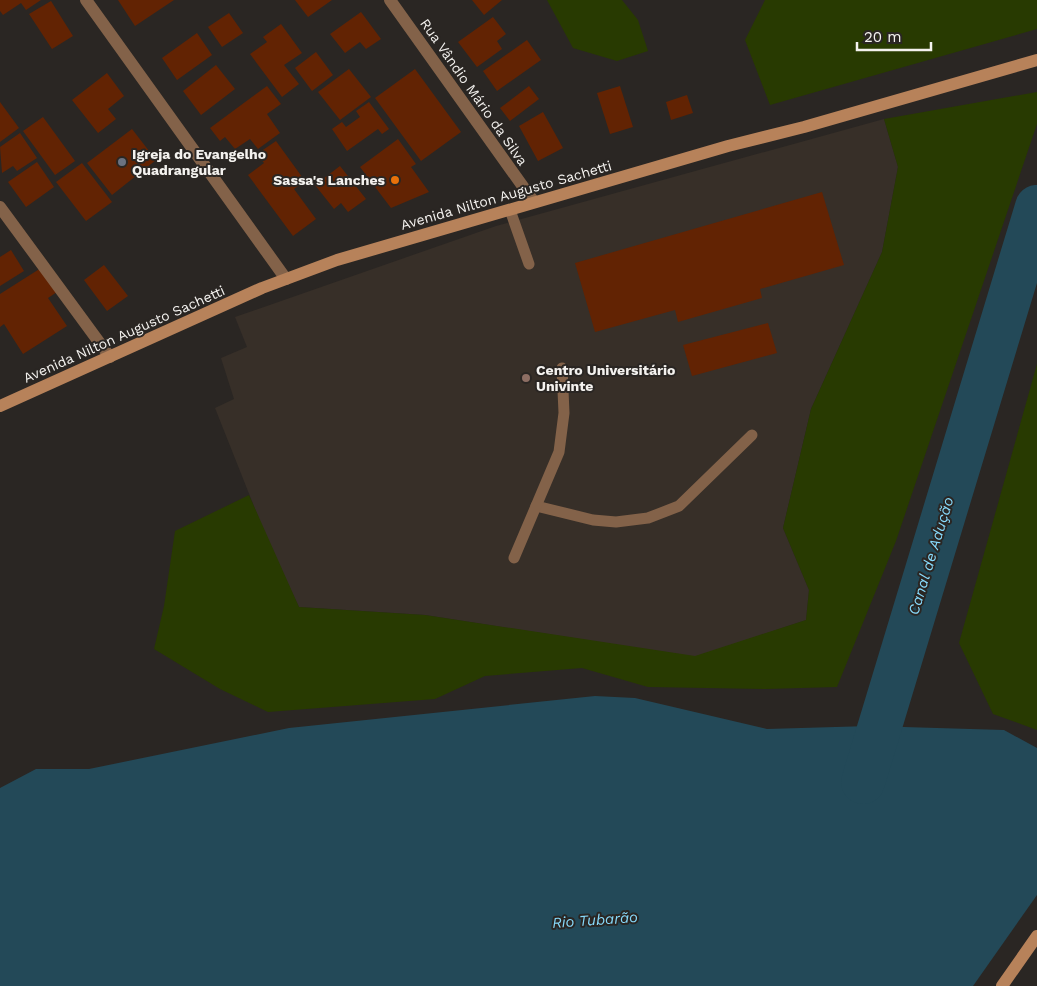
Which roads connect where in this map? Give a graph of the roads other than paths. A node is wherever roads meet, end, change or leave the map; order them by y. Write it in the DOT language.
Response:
graph roads {
  1 [pos="86,0"];
  2 [pos="390,0"];
  3 [pos="1037,60"];
  4 [pos="534,202"];
  5 [pos="0,207"];
  6 [pos="510,210"];
  7 [pos="529,264"];
  8 [pos="286,279"];
  9 [pos="110,357"];
  10 [pos="562,368"];
  11 [pos="0,406"];
  12 [pos="752,435"];
  13 [pos="536,506"];
  14 [pos="514,558"];
  15 [pos="1037,936"];
  16 [pos="1002,986"];
  1 -- 8 [label="street"];
  2 -- 4 [label="street, Rua Vândio Mário da Silva"];
  3 -- 4 [label="main road, Avenida Nilton Augusto Sachetti"];
  4 -- 6 [label="main road, Avenida Nilton Augusto Sachetti"];
  5 -- 9 [label="street"];
  6 -- 7 [label="lane"];
  6 -- 8 [label="main road, Avenida Nilton Augusto Sachetti"];
  8 -- 9 [label="main road, Avenida Nilton Augusto Sachetti"];
  9 -- 11 [label="main road, Avenida Nilton Augusto Sachetti"];
  10 -- 13 [label="lane"];
  12 -- 13 [label="lane"];
  13 -- 14 [label="lane"];
  15 -- 16 [label="main road"];
}
